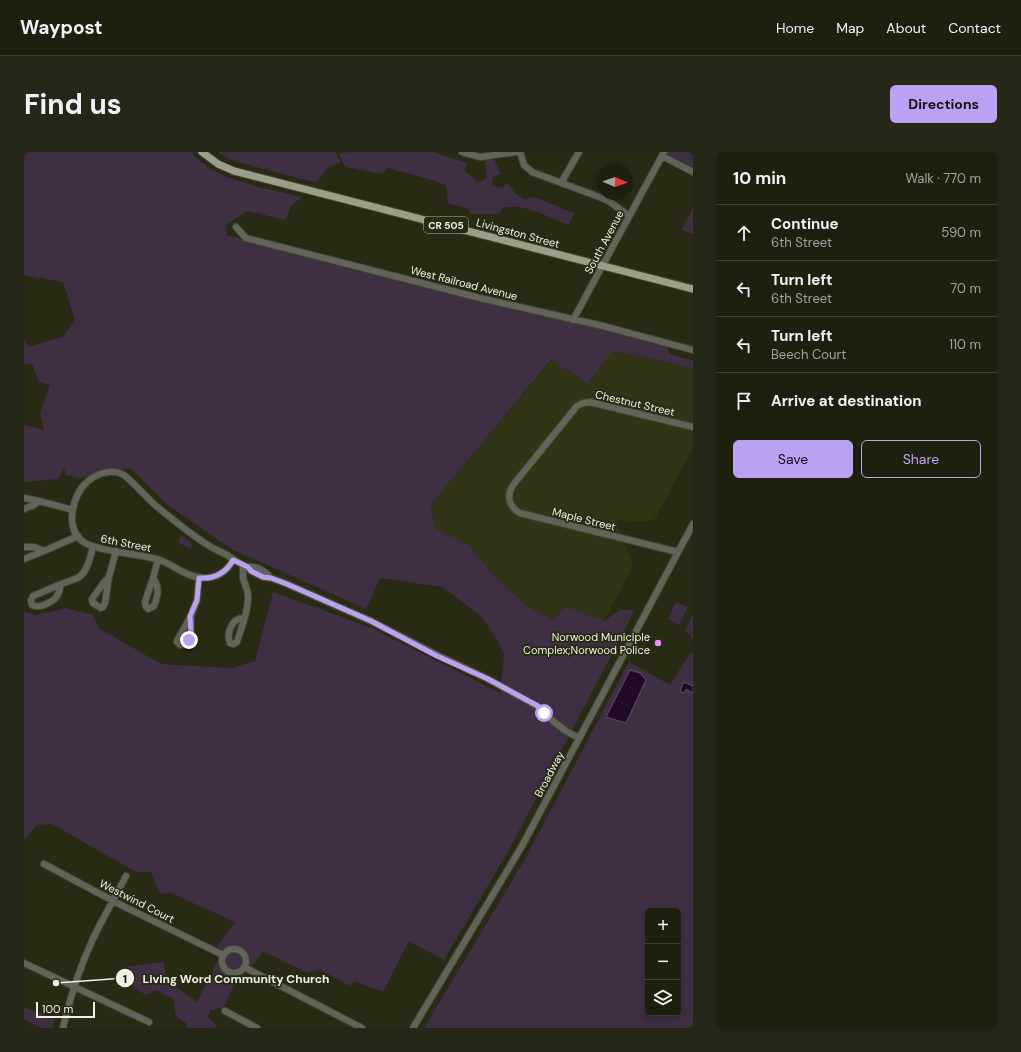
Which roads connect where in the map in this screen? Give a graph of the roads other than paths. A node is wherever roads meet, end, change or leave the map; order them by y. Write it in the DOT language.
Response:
graph roads {
  1 [pos="202,152"];
  2 [pos="462,152"];
  3 [pos="516,152"];
  4 [pos="520,152"];
  5 [pos="579,152"];
  6 [pos="663,154"];
  7 [pos="693,172"];
  8 [pos="561,184"];
  9 [pos="629,216"];
  10 [pos="236,227"];
  11 [pos="602,266"];
  12 [pos="693,290"];
  13 [pos="574,320"];
  14 [pos="693,350"];
  15 [pos="693,427"];
  16 [pos="514,483"];
  17 [pos="24,498"];
  18 [pos="38,501"];
  19 [pos="24,509"];
  20 [pos="73,510"];
  21 [pos="693,524"];
  22 [pos="78,536"];
  23 [pos="24,547"];
  24 [pos="93,547"];
  25 [pos="44,551"];
  26 [pos="116,552"];
  27 [pos="678,552"];
  28 [pos="24,559"];
  29 [pos="158,560"];
  30 [pos="233,560"];
  31 [pos="245,566"];
  32 [pos="110,577"];
  33 [pos="152,578"];
  34 [pos="199,578"];
  35 [pos="61,584"];
  36 [pos="190,616"];
  37 [pos="244,618"];
  38 [pos="579,738"];
  39 [pos="44,864"];
  40 [pos="126,876"];
  41 [pos="113,901"];
  42 [pos="223,955"];
  43 [pos="24,963"];
  44 [pos="244,967"];
  45 [pos="74,987"];
  46 [pos="225,1012"];
  47 [pos="149,1022"];
  48 [pos="354,1026"];
  49 [pos="63,1028"];
  50 [pos="257,1028"];
  51 [pos="362,1028"];
  52 [pos="413,1028"];
  1 -- 11 [label="main road, Livingston Street / CR 505"];
  2 -- 3 [label="street"];
  4 -- 8 [label="street"];
  5 -- 8 [label="street"];
  6 -- 7 [label="street"];
  6 -- 9 [label="street, South Avenue"];
  8 -- 9 [label="street"];
  9 -- 11 [label="street, South Avenue"];
  10 -- 13 [label="street, West Railroad Avenue"];
  11 -- 12 [label="main road, Livingston Street / CR 505"];
  11 -- 13 [label="street, South Avenue"];
  13 -- 14 [label="street, West Railroad Avenue"];
  15 -- 16 [label="street, Chestnut Street"];
  16 -- 27 [label="street, Maple Street"];
  17 -- 18 [label="street"];
  18 -- 19 [label="street"];
  18 -- 20 [label="street"];
  20 -- 22 [label="street"];
  20 -- 30 [label="street"];
  21 -- 27 [label="street, Broadway"];
  22 -- 24 [label="street, 6th Street"];
  22 -- 25 [label="street"];
  23 -- 25 [label="street"];
  24 -- 26 [label="street, 6th Street"];
  24 -- 35 [label="street"];
  25 -- 28 [label="street"];
  26 -- 29 [label="street, 6th Street"];
  26 -- 32 [label="street"];
  27 -- 38 [label="street, Broadway"];
  29 -- 33 [label="street"];
  29 -- 34 [label="street, 6th Street"];
  30 -- 31 [label="street"];
  30 -- 34 [label="street"];
  31 -- 37 [label="street"];
  31 -- 38 [label="street"];
  34 -- 36 [label="street"];
  35 -- 35 [label="street"];
  38 -- 52 [label="street, Broadway"];
  39 -- 41 [label="street, Westwind Court"];
  40 -- 41 [label="street"];
  41 -- 42 [label="street, Westwind Court"];
  41 -- 45 [label="street"];
  42 -- 44 [label="street"];
  42 -- 44 [label="street"];
  43 -- 45 [label="street"];
  44 -- 48 [label="street"];
  45 -- 47 [label="street"];
  45 -- 49 [label="street"];
  46 -- 50 [label="street"];
  48 -- 51 [label="street"];
}
